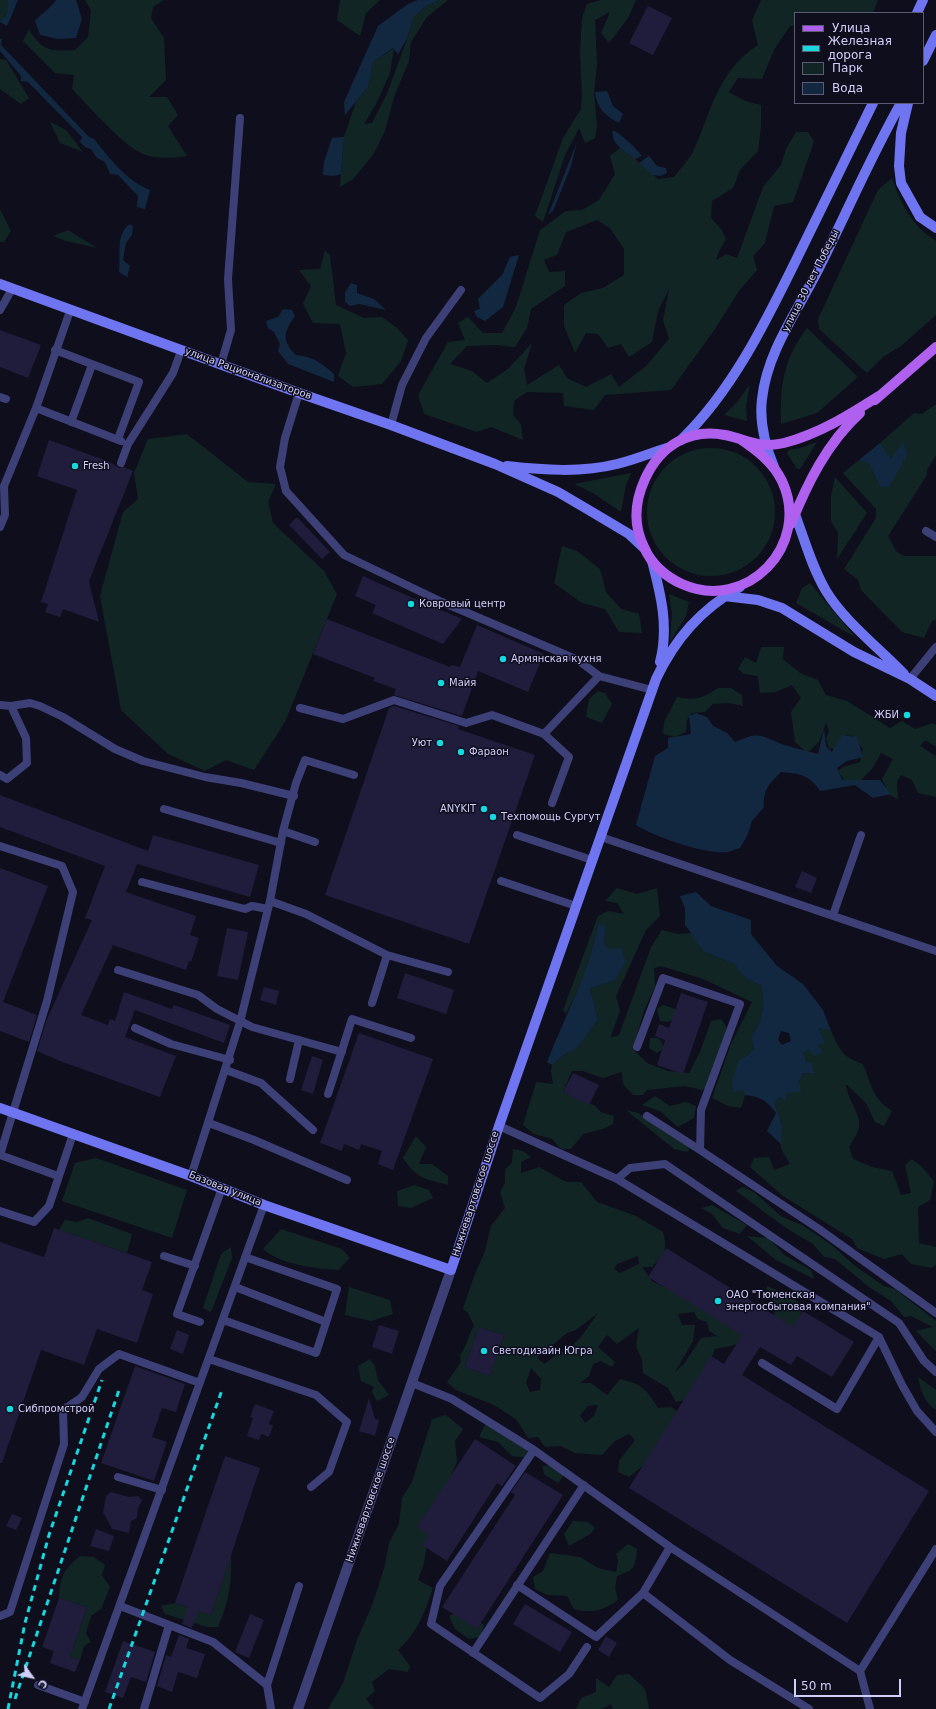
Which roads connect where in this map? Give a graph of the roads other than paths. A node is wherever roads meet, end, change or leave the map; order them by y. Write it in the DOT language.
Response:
graph roads {
  1 [pos="923,0"];
  2 [pos="917,12"];
  3 [pos="936,35"];
  4 [pos="924,59"];
  5 [pos="873,104"];
  6 [pos="901,104"];
  7 [pos="908,104"];
  8 [pos="240,118"];
  9 [pos="936,228"];
  10 [pos="0,284"];
  11 [pos="12,289"];
  12 [pos="461,290"];
  13 [pos="0,310"];
  14 [pos="70,311"];
  15 [pos="936,347"];
  16 [pos="55,350"];
  17 [pos="181,351"];
  18 [pos="92,364"];
  19 [pos="221,364"];
  20 [pos="299,393"];
  21 [pos="879,396"];
  22 [pos="36,408"];
  23 [pos="71,422"];
  24 [pos="391,425"];
  25 [pos="740,439"];
  26 [pos="118,440"];
  27 [pos="681,440"];
  28 [pos="128,444"];
  29 [pos="765,446"];
  30 [pos="667,448"];
  31 [pos="121,463"];
  32 [pos="495,464"];
  33 [pos="774,468"];
  34 [pos="2,486"];
  35 [pos="787,495"];
  36 [pos="795,515"];
  37 [pos="0,527"];
  38 [pos="926,531"];
  39 [pos="936,537"];
  40 [pos="785,539"];
  41 [pos="644,548"];
  42 [pos="652,561"];
  43 [pos="746,583"];
  44 [pos="702,590"];
  45 [pos="724,596"];
  46 [pos="936,647"];
  47 [pos="599,676"];
  48 [pos="656,679"];
  49 [pos="910,679"];
  50 [pos="652,690"];
  51 [pos="936,696"];
  52 [pos="0,705"];
  53 [pos="11,706"];
  54 [pos="300,708"];
  55 [pos="544,734"];
  56 [pos="0,775"];
  57 [pos="354,776"];
  58 [pos="294,796"];
  59 [pos="552,803"];
  60 [pos="164,809"];
  61 [pos="283,831"];
  62 [pos="517,835"];
  63 [pos="861,835"];
  64 [pos="601,837"];
  65 [pos="315,842"];
  66 [pos="281,843"];
  67 [pos="0,846"];
  68 [pos="592,860"];
  69 [pos="501,881"];
  70 [pos="142,882"];
  71 [pos="269,905"];
  72 [pos="576,906"];
  73 [pos="833,915"];
  74 [pos="936,951"];
  75 [pos="387,955"];
  76 [pos="118,970"];
  77 [pos="448,972"];
  78 [pos="372,1003"];
  79 [pos="240,1022"];
  80 [pos="135,1028"];
  81 [pos="411,1038"];
  82 [pos="299,1040"];
  83 [pos="637,1047"];
  84 [pos="342,1052"];
  85 [pos="230,1060"];
  86 [pos="226,1070"];
  87 [pos="290,1079"];
  88 [pos="328,1094"];
  89 [pos="0,1108"];
  90 [pos="13,1113"];
  91 [pos="647,1116"];
  92 [pos="209,1123"];
  93 [pos="499,1126"];
  94 [pos="313,1130"];
  95 [pos="73,1134"];
  96 [pos="700,1150"];
  97 [pos="0,1155"];
  98 [pos="58,1176"];
  99 [pos="192,1176"];
  100 [pos="618,1179"];
  101 [pos="347,1180"];
  102 [pos="222,1188"];
  103 [pos="264,1205"];
  104 [pos="0,1211"];
  105 [pos="164,1256"];
  106 [pos="246,1257"];
  107 [pos="194,1266"];
  108 [pos="451,1270"];
  109 [pos="235,1287"];
  110 [pos="936,1313"];
  111 [pos="223,1320"];
  112 [pos="200,1322"];
  113 [pos="326,1322"];
  114 [pos="879,1337"];
  115 [pos="209,1359"];
  116 [pos="762,1363"];
  117 [pos="936,1372"];
  118 [pos="200,1383"];
  119 [pos="412,1383"];
  120 [pos="936,1432"];
  121 [pos="534,1450"];
  122 [pos="118,1477"];
  123 [pos="584,1485"];
  124 [pos="311,1487"];
  125 [pos="162,1490"];
  126 [pos="670,1547"];
  127 [pos="936,1550"];
  128 [pos="517,1585"];
  129 [pos="299,1586"];
  130 [pos="643,1593"];
  131 [pos="120,1606"];
  132 [pos="0,1616"];
  133 [pos="169,1625"];
  134 [pos="587,1647"];
  135 [pos="473,1653"];
  136 [pos="860,1671"];
  137 [pos="38,1685"];
  138 [pos="267,1685"];
  139 [pos="84,1705"];
  140 [pos="144,1709"];
  141 [pos="271,1709"];
  142 [pos="298,1709"];
  143 [pos="809,1709"];
  144 [pos="870,1709"];
  1 -- 2 [label="main road"];
  3 -- 4 [label="main road"];
  5 -- 27 [label="main road"];
  6 -- 29 [label="main road, улица 30 лет Победы"];
  7 -- 9 [label="main road"];
  8 -- 19 [label="lane"];
  10 -- 11 [label="main road, улица Рационализаторов"];
  11 -- 13 [label="lane"];
  11 -- 14 [label="main road, улица Рационализаторов"];
  12 -- 24 [label="lane"];
  14 -- 16 [label="lane"];
  14 -- 17 [label="main road, улица Рационализаторов"];
  15 -- 21 [label="main road"];
  16 -- 18 [label="lane"];
  16 -- 22 [label="lane"];
  17 -- 19 [label="main road, улица Рационализаторов"];
  17 -- 28 [label="lane"];
  18 -- 23 [label="lane"];
  18 -- 26 [label="lane"];
  19 -- 20 [label="main road, улица Рационализаторов"];
  20 -- 24 [label="main road, улица Рационализаторов"];
  20 -- 47 [label="lane"];
  21 -- 29 [label="main road"];
  21 -- 36 [label="main road"];
  22 -- 23 [label="lane"];
  22 -- 34 [label="lane"];
  23 -- 26 [label="lane"];
  24 -- 32 [label="main road, улица Рационализаторов"];
  25 -- 27 [label="main road"];
  25 -- 29 [label="main road"];
  25 -- 33 [label="main road"];
  26 -- 28 [label="lane"];
  27 -- 30 [label="main road"];
  28 -- 31 [label="lane"];
  29 -- 33 [label="main road, улица 30 лет Победы"];
  30 -- 32 [label="main road"];
  30 -- 41 [label="main road"];
  32 -- 41 [label="main road"];
  33 -- 35 [label="main road"];
  34 -- 37 [label="lane"];
  35 -- 36 [label="main road"];
  35 -- 40 [label="main road"];
  36 -- 40 [label="main road"];
  36 -- 49 [label="main road"];
  38 -- 39 [label="lane"];
  40 -- 43 [label="main road"];
  41 -- 42 [label="main road"];
  42 -- 44 [label="main road"];
  42 -- 48 [label="main road"];
  43 -- 44 [label="main road"];
  43 -- 45 [label="main road"];
  44 -- 45 [label="main road"];
  45 -- 48 [label="main road"];
  45 -- 49 [label="main road"];
  46 -- 49 [label="lane"];
  47 -- 50 [label="lane"];
  47 -- 55 [label="lane"];
  48 -- 50 [label="main road, Нижневартовское шоссе"];
  49 -- 51 [label="main road"];
  50 -- 64 [label="main road, Нижневартовское шоссе"];
  52 -- 53 [label="lane"];
  53 -- 56 [label="lane"];
  53 -- 58 [label="lane"];
  54 -- 55 [label="lane"];
  55 -- 59 [label="lane"];
  57 -- 58 [label="lane"];
  58 -- 61 [label="lane"];
  60 -- 66 [label="lane"];
  61 -- 65 [label="lane"];
  61 -- 66 [label="lane"];
  62 -- 68 [label="lane"];
  63 -- 73 [label="lane"];
  64 -- 68 [label="main road, Нижневартовское шоссе"];
  64 -- 73 [label="lane"];
  66 -- 71 [label="lane"];
  67 -- 90 [label="lane"];
  68 -- 72 [label="main road, Нижневартовское шоссе"];
  69 -- 72 [label="lane"];
  70 -- 71 [label="lane"];
  71 -- 75 [label="lane"];
  71 -- 79 [label="lane"];
  72 -- 93 [label="main road, Нижневартовское шоссе"];
  73 -- 74 [label="lane"];
  75 -- 77 [label="lane"];
  75 -- 78 [label="lane"];
  76 -- 79 [label="lane"];
  79 -- 82 [label="lane"];
  79 -- 85 [label="lane"];
  80 -- 85 [label="lane"];
  81 -- 84 [label="lane"];
  82 -- 84 [label="lane"];
  82 -- 87 [label="lane"];
  83 -- 96 [label="lane"];
  84 -- 88 [label="lane"];
  85 -- 86 [label="lane"];
  86 -- 92 [label="lane"];
  86 -- 94 [label="lane"];
  89 -- 90 [label="main road, Базовая улица"];
  90 -- 95 [label="main road, Базовая улица"];
  90 -- 97 [label="lane"];
  91 -- 96 [label="lane"];
  92 -- 99 [label="lane"];
  92 -- 101 [label="lane"];
  93 -- 100 [label="lane"];
  93 -- 108 [label="main road, Нижневартовское шоссе"];
  95 -- 98 [label="lane"];
  95 -- 99 [label="main road, Базовая улица"];
  96 -- 110 [label="lane"];
  97 -- 98 [label="lane"];
  98 -- 104 [label="lane"];
  99 -- 102 [label="main road, Базовая улица"];
  100 -- 114 [label="lane"];
  100 -- 117 [label="lane"];
  102 -- 103 [label="main road, Базовая улица"];
  102 -- 107 [label="lane"];
  103 -- 106 [label="lane"];
  103 -- 108 [label="main road, Базовая улица"];
  105 -- 107 [label="lane"];
  106 -- 109 [label="lane"];
  106 -- 113 [label="lane"];
  107 -- 112 [label="lane"];
  108 -- 119 [label="street, Нижневартовское шоссе"];
  109 -- 111 [label="lane"];
  109 -- 113 [label="lane"];
  111 -- 113 [label="lane"];
  111 -- 115 [label="lane"];
  114 -- 116 [label="lane"];
  114 -- 120 [label="lane"];
  115 -- 118 [label="lane"];
  115 -- 124 [label="lane"];
  118 -- 125 [label="lane"];
  118 -- 132 [label="lane"];
  119 -- 121 [label="lane"];
  119 -- 142 [label="street, Нижневартовское шоссе"];
  121 -- 123 [label="lane"];
  121 -- 135 [label="lane"];
  122 -- 125 [label="lane"];
  123 -- 126 [label="lane"];
  123 -- 128 [label="lane"];
  125 -- 131 [label="lane"];
  126 -- 130 [label="lane"];
  126 -- 136 [label="lane"];
  127 -- 136 [label="lane"];
  128 -- 130 [label="lane"];
  128 -- 135 [label="lane"];
  129 -- 138 [label="lane"];
  130 -- 143 [label="lane"];
  131 -- 133 [label="lane"];
  131 -- 139 [label="lane"];
  133 -- 138 [label="lane"];
  133 -- 140 [label="lane"];
  134 -- 135 [label="lane"];
  136 -- 144 [label="lane"];
  137 -- 139 [label="lane"];
  138 -- 141 [label="lane"];
}
